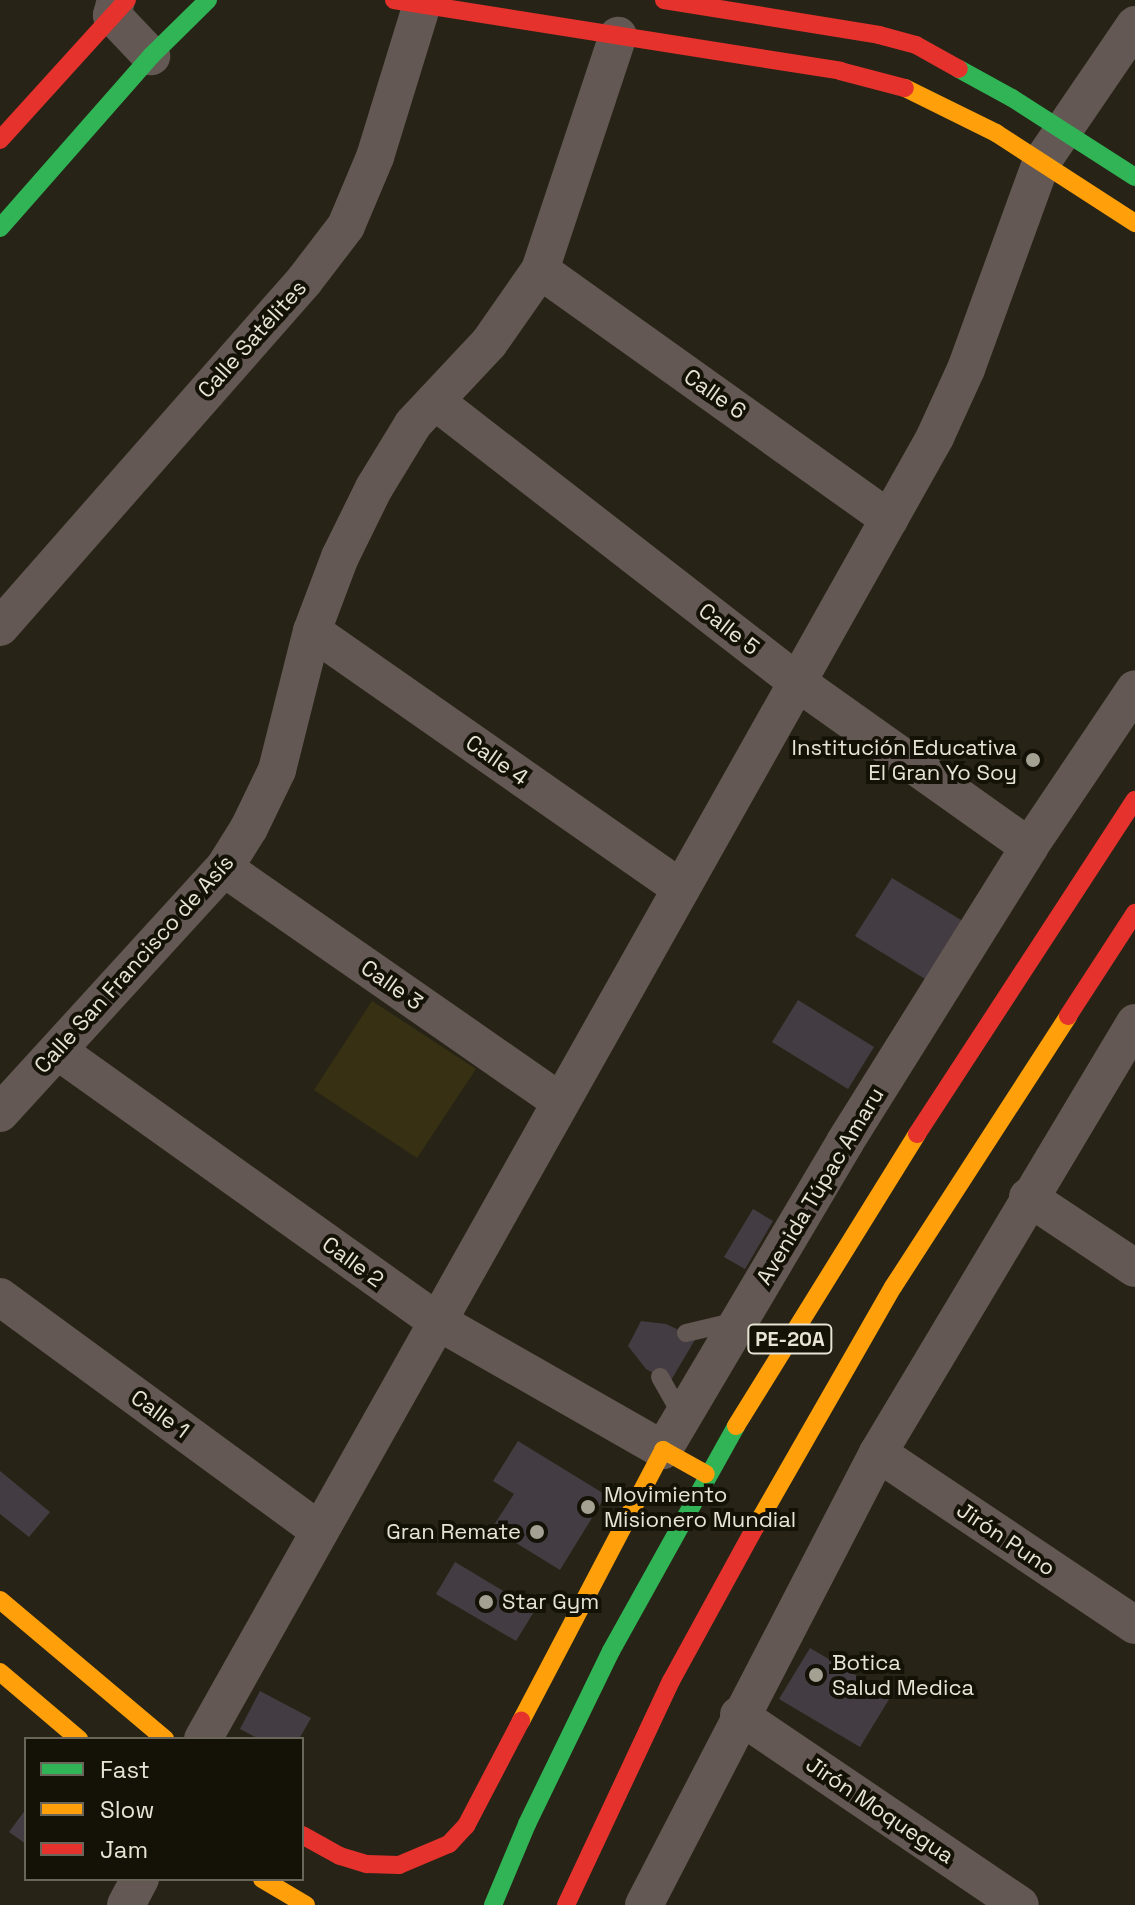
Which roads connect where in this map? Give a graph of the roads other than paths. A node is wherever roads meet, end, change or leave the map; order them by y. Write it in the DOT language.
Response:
graph roads {
  1 [pos="664,0"];
  2 [pos="198,2"];
  3 [pos="408,2"];
  4 [pos="118,5"];
  5 [pos="1135,25"];
  6 [pos="618,36"];
  7 [pos="151,56"];
  8 [pos="1063,131"];
  9 [pos="0,140"];
  10 [pos="1041,163"];
  11 [pos="1135,177"];
  12 [pos="1135,223"];
  13 [pos="0,228"];
  14 [pos="540,270"];
  15 [pos="435,401"];
  16 [pos="889,519"];
  17 [pos="0,627"];
  18 [pos="312,631"];
  19 [pos="797,682"];
  20 [pos="1135,689"];
  21 [pos="1135,800"];
  22 [pos="1029,847"];
  23 [pos="224,868"];
  24 [pos="681,888"];
  25 [pos="1128,913"];
  26 [pos="1135,1023"];
  27 [pos="58,1051"];
  28 [pos="561,1102"];
  29 [pos="0,1113"];
  30 [pos="1028,1197"];
  31 [pos="1135,1268"];
  32 [pos="0,1297"];
  33 [pos="739,1320"];
  34 [pos="437,1321"];
  35 [pos="686,1333"];
  36 [pos="660,1377"];
  37 [pos="683,1416"];
  38 [pos="663,1450"];
  39 [pos="878,1453"];
  40 [pos="706,1474"];
  41 [pos="320,1531"];
  42 [pos="0,1600"];
  43 [pos="1135,1625"];
  44 [pos="0,1672"];
  45 [pos="739,1715"];
  46 [pos="77,1737"];
  47 [pos="163,1737"];
  48 [pos="204,1737"];
  49 [pos="304,1836"];
  50 [pos="139,1881"];
  51 [pos="265,1881"];
  52 [pos="126,1905"];
  53 [pos="306,1905"];
  54 [pos="493,1905"];
  55 [pos="566,1905"];
  56 [pos="644,1905"];
  57 [pos="1020,1905"];
  1 -- 8 [label="main road"];
  2 -- 7 [label="main road"];
  3 -- 6 [label="main road"];
  3 -- 17 [label="street, Calle Satélites"];
  4 -- 7 [label="street"];
  4 -- 9 [label="main road"];
  5 -- 8 [label="street"];
  6 -- 10 [label="main road"];
  6 -- 14 [label="street, Calle San Francisco de Asís"];
  7 -- 13 [label="main road"];
  8 -- 10 [label="street"];
  8 -- 11 [label="main road"];
  10 -- 12 [label="main road"];
  10 -- 16 [label="street"];
  14 -- 15 [label="street, Calle San Francisco de Asís"];
  14 -- 16 [label="street, Calle 6"];
  15 -- 18 [label="street, Calle San Francisco de Asís"];
  15 -- 19 [label="street, Calle 5"];
  16 -- 19 [label="street"];
  18 -- 23 [label="street, Calle San Francisco de Asís"];
  18 -- 24 [label="street, Calle 4"];
  19 -- 22 [label="street, Calle 5"];
  19 -- 24 [label="street"];
  20 -- 22 [label="street, Avenida Túpac Amaru"];
  21 -- 40 [label="main road, PE-20A"];
  22 -- 33 [label="street, Avenida Túpac Amaru"];
  23 -- 27 [label="street, Calle San Francisco de Asís"];
  23 -- 28 [label="street, Calle 3"];
  24 -- 28 [label="street"];
  25 -- 55 [label="main road, PE-20A"];
  26 -- 30 [label="street"];
  27 -- 29 [label="street, Calle San Francisco de Asís"];
  27 -- 34 [label="street, Calle 2"];
  28 -- 34 [label="street"];
  30 -- 31 [label="street"];
  30 -- 39 [label="street"];
  32 -- 41 [label="street, Calle 1"];
  33 -- 35 [label="lane"];
  33 -- 37 [label="street, Avenida Túpac Amaru"];
  34 -- 38 [label="street, Calle 2"];
  34 -- 41 [label="street"];
  36 -- 37 [label="lane"];
  37 -- 38 [label="street, Avenida Túpac Amaru"];
  38 -- 40 [label="main road"];
  38 -- 49 [label="main road, Avenida Túpac Amaru"];
  39 -- 43 [label="street, Jirón Puno"];
  39 -- 45 [label="street"];
  40 -- 54 [label="main road, PE-20A"];
  41 -- 48 [label="street"];
  42 -- 47 [label="main road"];
  44 -- 46 [label="main road"];
  45 -- 56 [label="street"];
  45 -- 57 [label="street, Jirón Moquegua"];
  50 -- 52 [label="street"];
  51 -- 53 [label="main road"];
}
